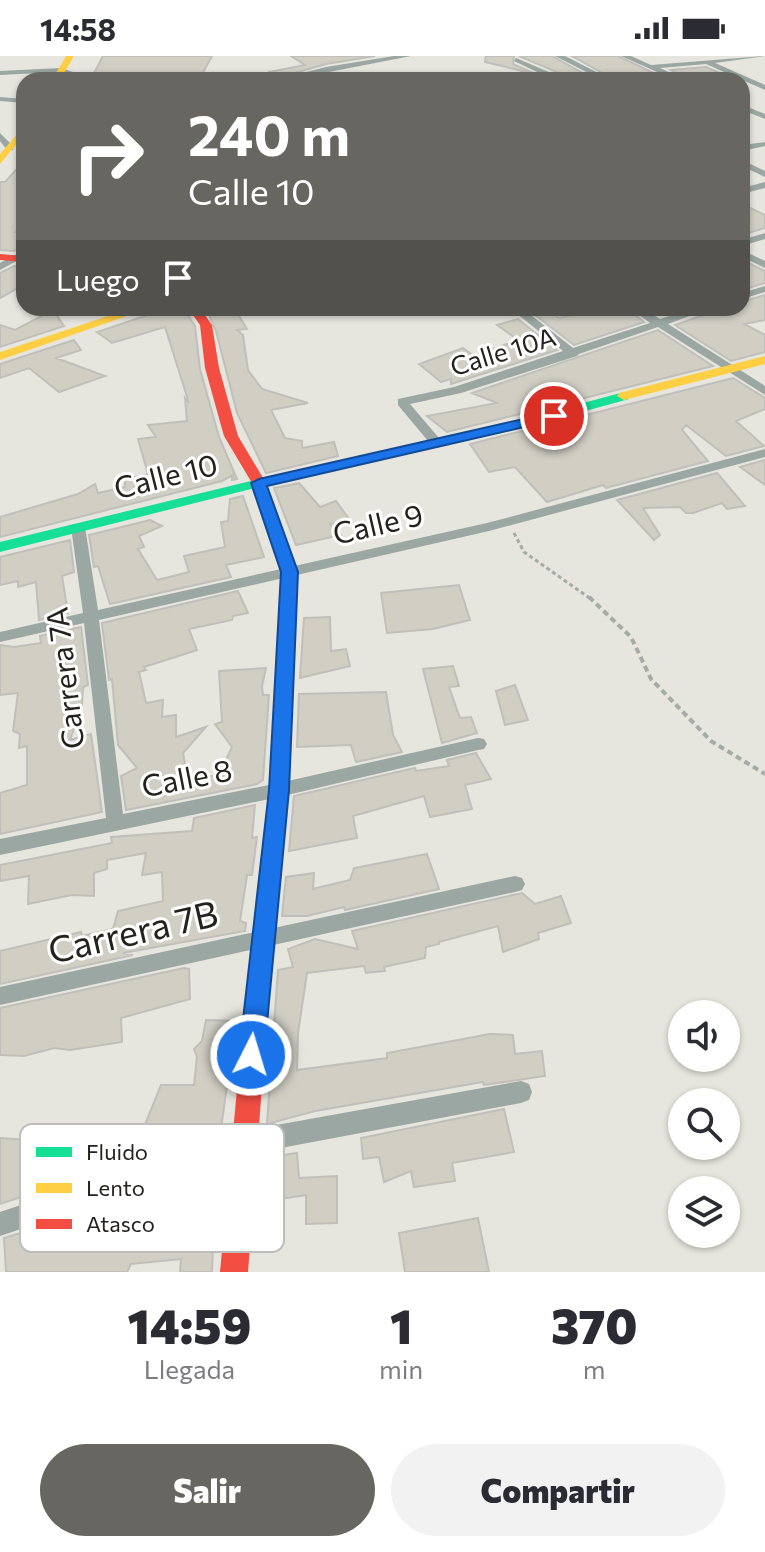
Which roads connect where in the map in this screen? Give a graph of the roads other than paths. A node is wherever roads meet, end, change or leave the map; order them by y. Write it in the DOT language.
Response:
graph roads {
  1 [pos="337,56"];
  2 [pos="407,56"];
  3 [pos="535,56"];
  4 [pos="559,56"];
  5 [pos="625,56"];
  6 [pos="697,56"];
  7 [pos="764,56"];
  8 [pos="707,62"];
  9 [pos="349,64"];
  10 [pos="650,67"];
  11 [pos="62,69"];
  12 [pos="314,72"];
  13 [pos="542,72"];
  14 [pos="592,72"];
  15 [pos="660,72"];
  16 [pos="730,72"];
  17 [pos="0,73"];
  18 [pos="765,79"];
  19 [pos="750,81"];
  20 [pos="765,88"];
  21 [pos="120,316"];
  22 [pos="200,316"];
  23 [pos="525,316"];
  24 [pos="648,316"];
  25 [pos="684,316"];
  26 [pos="661,324"];
  27 [pos="573,354"];
  28 [pos="0,356"];
  29 [pos="765,360"];
  30 [pos="734,371"];
  31 [pos="765,391"];
  32 [pos="438,444"];
  33 [pos="765,453"];
  34 [pos="259,483"];
  35 [pos="78,527"];
  36 [pos="0,547"];
  37 [pos="290,572"];
  38 [pos="91,616"];
  39 [pos="0,637"];
  40 [pos="478,744"];
  41 [pos="279,790"];
  42 [pos="115,821"];
  43 [pos="0,847"];
  44 [pos="515,884"];
  45 [pos="262,938"];
  46 [pos="0,996"];
  47 [pos="521,1092"];
  48 [pos="245,1124"];
  49 [pos="284,1135"];
  50 [pos="20,1217"];
  51 [pos="0,1224"];
  52 [pos="235,1252"];
  53 [pos="234,1272"];
  1 -- 9 [label="street"];
  2 -- 9 [label="street"];
  3 -- 13 [label="street"];
  4 -- 14 [label="street"];
  5 -- 10 [label="street"];
  6 -- 8 [label="street"];
  7 -- 8 [label="street"];
  8 -- 10 [label="street"];
  8 -- 16 [label="street"];
  9 -- 12 [label="street"];
  10 -- 15 [label="street"];
  11 -- 17 [label="street"];
  18 -- 19 [label="street"];
  19 -- 20 [label="street"];
  21 -- 28 [label="street"];
  22 -- 34 [label="street"];
  23 -- 27 [label="street"];
  24 -- 26 [label="street"];
  25 -- 26 [label="street, Calle 10A"];
  26 -- 27 [label="street, Calle 10A"];
  26 -- 30 [label="street"];
  27 -- 32 [label="street, Calle 10A"];
  29 -- 30 [label="street, Calle 10"];
  30 -- 31 [label="street"];
  30 -- 32 [label="street, Calle 10"];
  32 -- 34 [label="street, Calle 10"];
  33 -- 37 [label="street, Calle 9"];
  34 -- 35 [label="street, Calle 10"];
  34 -- 37 [label="street"];
  35 -- 36 [label="street, Calle 10"];
  35 -- 38 [label="street, Carrera 7A"];
  37 -- 38 [label="street, Calle 9"];
  37 -- 41 [label="street"];
  38 -- 39 [label="street, Calle 9"];
  38 -- 42 [label="street, Carrera 7A"];
  40 -- 41 [label="street, Calle 8"];
  41 -- 42 [label="street, Calle 8"];
  41 -- 45 [label="street"];
  42 -- 43 [label="street, Calle 8"];
  44 -- 45 [label="street, Carrera 7B"];
  45 -- 46 [label="street, Carrera 7B"];
  45 -- 48 [label="street"];
  47 -- 49 [label="street"];
  50 -- 51 [label="street"];
  52 -- 53 [label="street"];
}
